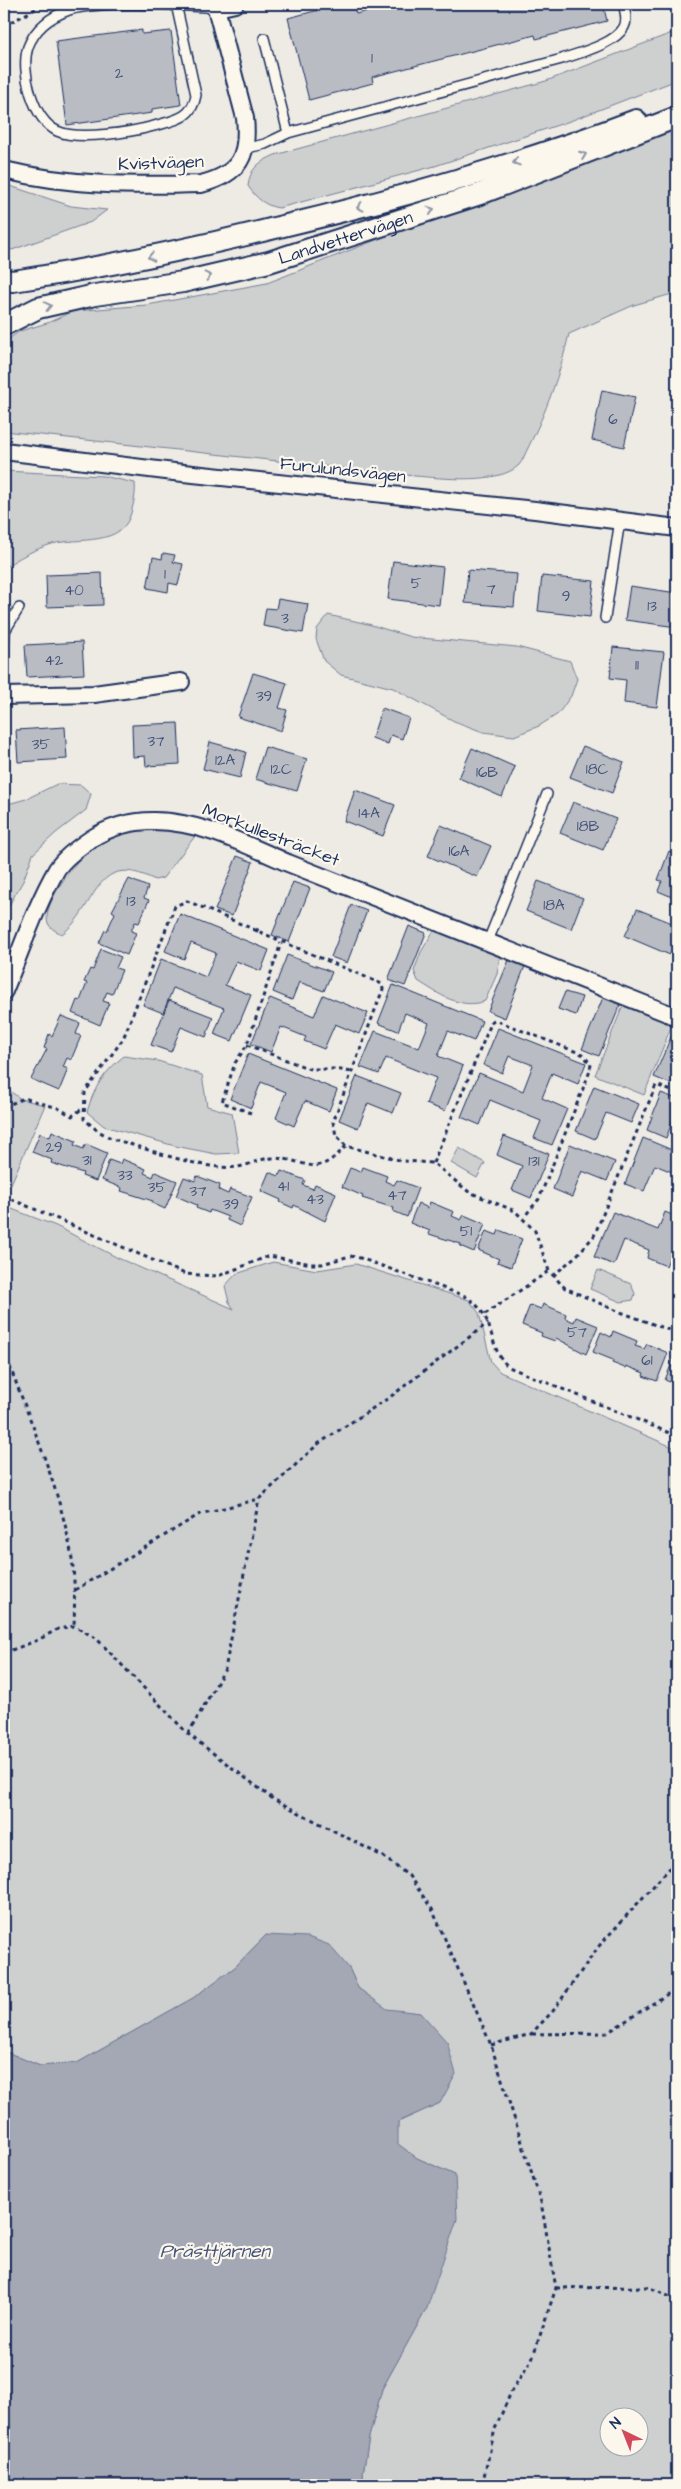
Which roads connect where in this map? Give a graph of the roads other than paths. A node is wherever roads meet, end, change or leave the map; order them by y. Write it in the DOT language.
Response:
graph roads {
  1 [pos="176,4"];
  2 [pos="235,4"];
  3 [pos="623,4"];
  4 [pos="216,6"];
  5 [pos="264,38"];
  6 [pos="677,104"];
  7 [pos="677,118"];
  8 [pos="288,133"];
  9 [pos="247,148"];
  10 [pos="4,170"];
  11 [pos="4,280"];
  12 [pos="4,325"];
  13 [pos="4,451"];
  14 [pos="620,520"];
  15 [pos="677,528"];
  16 [pos="19,608"];
  17 [pos="605,618"];
  18 [pos="4,644"];
  19 [pos="181,682"];
  20 [pos="4,696"];
  21 [pos="547,794"];
  22 [pos="488,941"];
  23 [pos="8,968"];
  24 [pos="4,991"];
  25 [pos="677,1017"];
  1 -- 1 [label="lane"];
  1 -- 4 [label="lane"];
  2 -- 4 [label="street"];
  3 -- 8 [label="lane"];
  4 -- 9 [label="street"];
  5 -- 8 [label="lane"];
  6 -- 11 [label="street, Landvettervägen, one-way"];
  12 -- 7 [label="street, Landvettervägen, one-way"];
  8 -- 9 [label="lane"];
  9 -- 10 [label="street, Kvistvägen"];
  13 -- 14 [label="street, Furulundsvägen"];
  14 -- 15 [label="street, Furulundsvägen"];
  14 -- 17 [label="lane"];
  16 -- 18 [label="lane"];
  19 -- 20 [label="street"];
  21 -- 22 [label="lane"];
  22 -- 23 [label="street, Morkullesträcket"];
  22 -- 25 [label="street, Morkullesträcket"];
  23 -- 24 [label="street, Morkullesträcket"];
}
